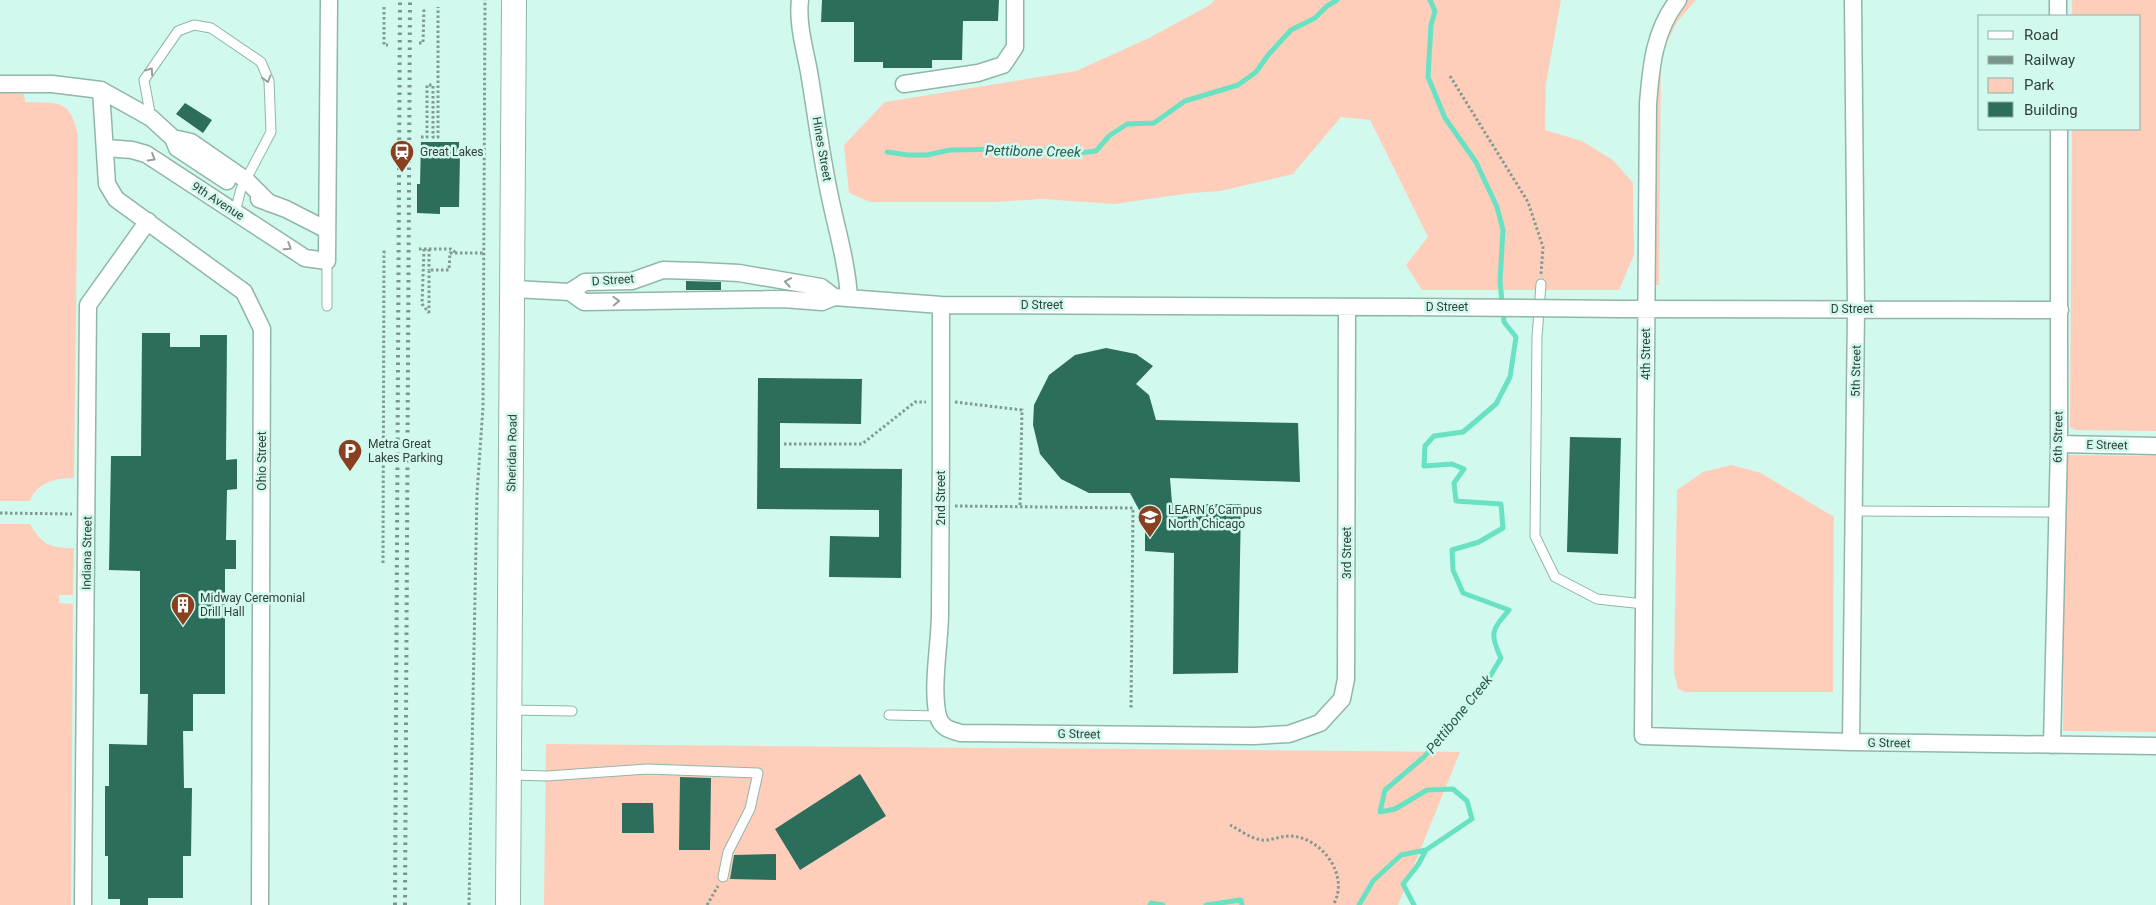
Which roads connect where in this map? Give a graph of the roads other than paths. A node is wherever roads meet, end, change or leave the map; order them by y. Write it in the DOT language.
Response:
graph roads {
  1 [pos="329,0"];
  2 [pos="514,0"];
  3 [pos="800,0"];
  4 [pos="1015,0"];
  5 [pos="1678,0"];
  6 [pos="1853,0"];
  7 [pos="2058,0"];
  8 [pos="2058,15"];
  9 [pos="0,84"];
  10 [pos="904,84"];
  11 [pos="101,90"];
  12 [pos="151,118"];
  13 [pos="2058,130"];
  14 [pos="106,148"];
  15 [pos="244,185"];
  16 [pos="235,212"];
  17 [pos="148,220"];
  18 [pos="328,230"];
  19 [pos="327,260"];
  20 [pos="1541,284"];
  21 [pos="514,289"];
  22 [pos="570,292"];
  23 [pos="842,297"];
  24 [pos="941,305"];
  25 [pos="327,306"];
  26 [pos="1347,307"];
  27 [pos="1646,309"];
  28 [pos="1856,309"];
  29 [pos="2060,310"];
  30 [pos="2058,444"];
  31 [pos="2156,446"];
  32 [pos="1854,511"];
  33 [pos="2057,512"];
  34 [pos="1644,604"];
  35 [pos="509,710"];
  36 [pos="572,711"];
  37 [pos="889,715"];
  38 [pos="1643,715"];
  39 [pos="938,716"];
  40 [pos="1254,736"];
  41 [pos="1851,742"];
  42 [pos="2052,745"];
  43 [pos="2156,746"];
  44 [pos="508,775"];
  45 [pos="723,877"];
  46 [pos="83,905"];
  47 [pos="260,905"];
  48 [pos="508,905"];
  1 -- 18 [label="street"];
  2 -- 21 [label="main road, Sheridan Road"];
  3 -- 23 [label="street, Hines Street"];
  4 -- 10 [label="street"];
  5 -- 27 [label="street, 4th Street"];
  6 -- 28 [label="street, 5th Street"];
  7 -- 8 [label="street"];
  9 -- 11 [label="street"];
  11 -- 12 [label="street"];
  11 -- 14 [label="street, Ohio Street"];
  12 -- 15 [label="street"];
  12 -- 15 [label="lane, one-way"];
  13 -- 29 [label="street, 6th Street"];
  14 -- 16 [label="street, 9th Avenue, one-way"];
  14 -- 17 [label="street, Ohio Street"];
  15 -- 16 [label="lane"];
  15 -- 18 [label="street"];
  16 -- 19 [label="street, 9th Avenue, one-way"];
  17 -- 46 [label="street, Indiana Street"];
  17 -- 47 [label="street, Ohio Street"];
  18 -- 19 [label="street"];
  19 -- 25 [label="lane"];
  20 -- 34 [label="lane"];
  21 -- 22 [label="street, D Street"];
  21 -- 35 [label="main road, Sheridan Road"];
  22 -- 23 [label="street, D Street, one-way"];
  23 -- 22 [label="street, D Street, one-way"];
  23 -- 24 [label="street, D Street"];
  24 -- 26 [label="street, D Street"];
  24 -- 39 [label="street, 2nd Street"];
  26 -- 27 [label="street, D Street, bridge"];
  26 -- 40 [label="street, 3rd Street"];
  27 -- 28 [label="street, D Street"];
  27 -- 34 [label="street, 4th Street"];
  28 -- 29 [label="street, D Street"];
  28 -- 32 [label="street, 5th Street"];
  29 -- 30 [label="street, 6th Street"];
  30 -- 31 [label="street, E Street"];
  30 -- 33 [label="street, 6th Street"];
  32 -- 33 [label="lane"];
  32 -- 41 [label="street, 5th Street"];
  33 -- 42 [label="street, 6th Street"];
  34 -- 38 [label="street, 4th Street"];
  35 -- 36 [label="lane"];
  35 -- 44 [label="main road, Sheridan Road"];
  37 -- 39 [label="lane"];
  38 -- 41 [label="street, G Street"];
  39 -- 40 [label="street, G Street"];
  41 -- 42 [label="street, G Street"];
  42 -- 43 [label="street, G Street"];
  44 -- 45 [label="lane"];
  44 -- 48 [label="main road, Sheridan Road"];
}
